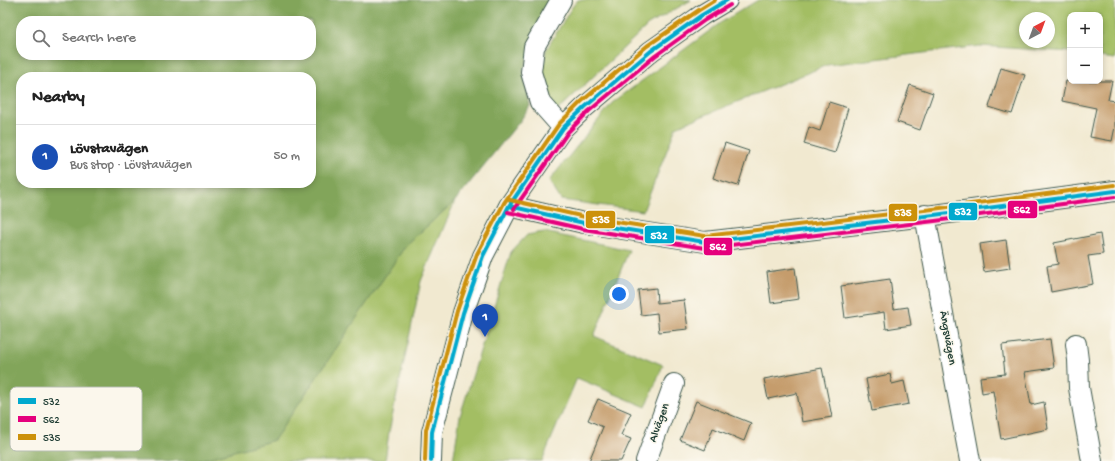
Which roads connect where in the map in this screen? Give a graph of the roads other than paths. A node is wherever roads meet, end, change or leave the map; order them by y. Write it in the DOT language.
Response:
graph roads {
  1 [pos="561,0"];
  2 [pos="727,0"];
  3 [pos="563,128"];
  4 [pos="1115,191"];
  5 [pos="509,206"];
  6 [pos="925,215"];
  7 [pos="1076,344"];
  8 [pos="674,384"];
  9 [pos="431,461"];
  10 [pos="646,461"];
  11 [pos="970,461"];
  12 [pos="1092,461"];
  1 -- 3 [label="street"];
  2 -- 3 [label="street"];
  3 -- 5 [label="street"];
  4 -- 6 [label="street"];
  5 -- 6 [label="street"];
  5 -- 9 [label="street"];
  6 -- 11 [label="street, Ängsvägen"];
  7 -- 12 [label="street"];
  8 -- 10 [label="street, Alvägen"];
}
